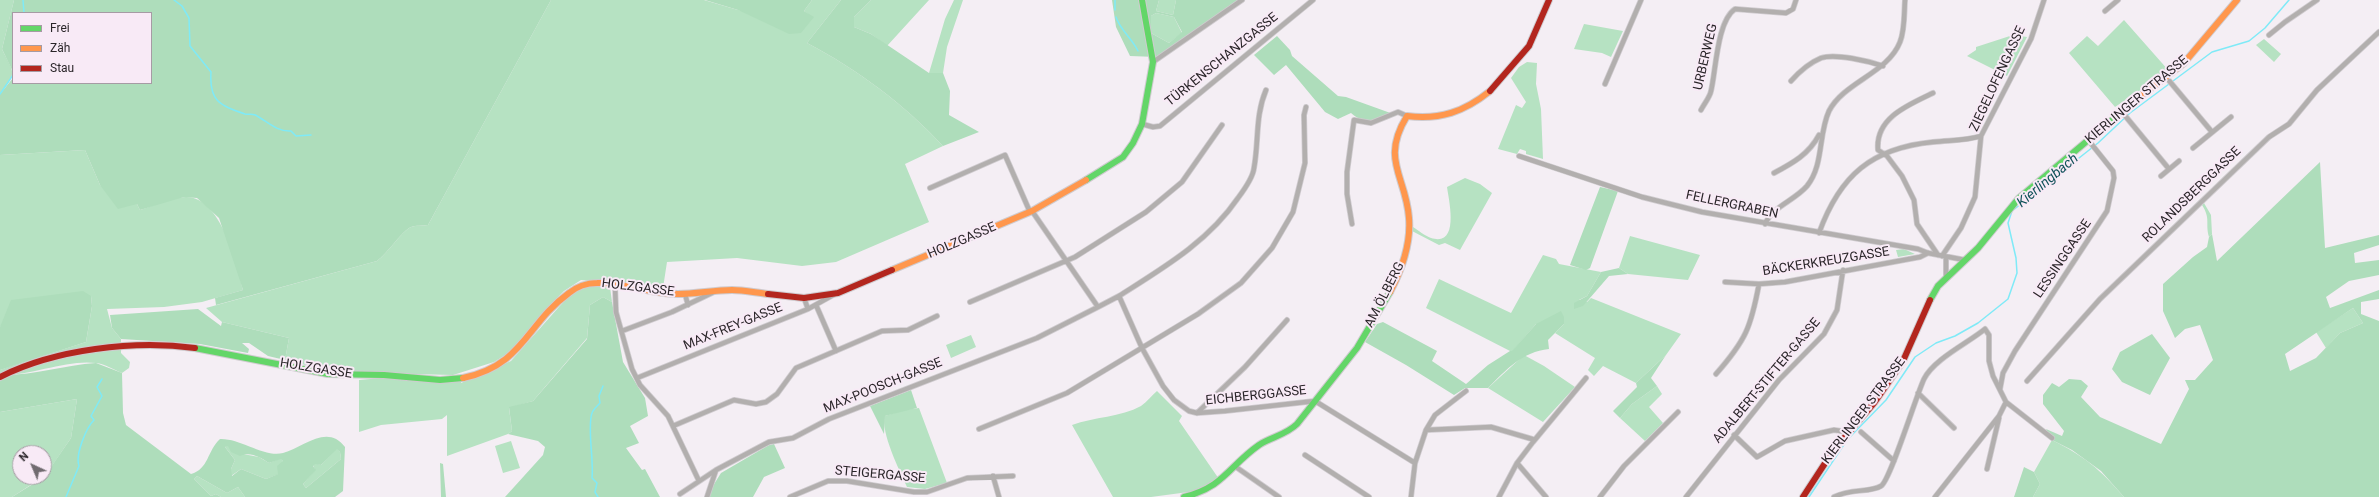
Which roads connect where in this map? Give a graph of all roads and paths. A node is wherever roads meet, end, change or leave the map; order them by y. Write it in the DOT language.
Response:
graph roads {
  1 [pos="1142,0"];
  2 [pos="1242,0"];
  3 [pos="1313,0"];
  4 [pos="1549,0"];
  5 [pos="1641,0"];
  6 [pos="1796,0"];
  7 [pos="1905,0"];
  8 [pos="2044,0"];
  9 [pos="2118,0"];
  10 [pos="2237,0"];
  11 [pos="2317,0"];
  12 [pos="2105,11"];
  13 [pos="2379,32"];
  14 [pos="2269,35"];
  15 [pos="1153,62"];
  16 [pos="1883,66"];
  17 [pos="2167,78"];
  18 [pos="1791,81"];
  19 [pos="1605,84"];
  20 [pos="1266,90"];
  21 [pos="1933,92"];
  22 [pos="1306,107"];
  23 [pos="1701,110"];
  24 [pos="2124,115"];
  25 [pos="1407,116"];
  26 [pos="2231,117"];
  27 [pos="1142,124"];
  28 [pos="1222,125"];
  29 [pos="1821,132"];
  30 [pos="2212,132"];
  31 [pos="1981,136"];
  32 [pos="2092,144"];
  33 [pos="2194,148"];
  34 [pos="1881,154"];
  35 [pos="1518,156"];
  36 [pos="2179,161"];
  37 [pos="2169,169"];
  38 [pos="1774,173"];
  39 [pos="2161,176"];
  40 [pos="930,188"];
  41 [pos="1031,212"];
  42 [pos="1352,224"];
  43 [pos="1765,224"];
  44 [pos="1819,233"];
  45 [pos="1928,253"];
  46 [pos="1942,256"];
  47 [pos="1965,260"];
  48 [pos="1067,261"];
  49 [pos="1843,270"];
  50 [pos="1946,277"];
  51 [pos="1725,282"];
  52 [pos="1759,284"];
  53 [pos="615,286"];
  54 [pos="718,290"];
  55 [pos="685,294"];
  56 [pos="837,294"];
  57 [pos="1119,296"];
  58 [pos="804,298"];
  59 [pos="970,302"];
  60 [pos="688,305"];
  61 [pos="816,305"];
  62 [pos="1098,307"];
  63 [pos="808,308"];
  64 [pos="937,316"];
  65 [pos="1287,320"];
  66 [pos="622,331"];
  67 [pos="1142,348"];
  68 [pos="836,351"];
  69 [pos="1716,374"];
  70 [pos="0,376"];
  71 [pos="637,378"];
  72 [pos="1586,378"];
  73 [pos="2027,381"];
  74 [pos="2000,389"];
  75 [pos="1466,391"];
  76 [pos="1918,393"];
  77 [pos="1315,401"];
  78 [pos="2006,402"];
  79 [pos="1678,412"];
  80 [pos="1197,413"];
  81 [pos="1999,416"];
  82 [pos="673,426"];
  83 [pos="1954,428"];
  84 [pos="979,429"];
  85 [pos="1426,430"];
  86 [pos="1848,432"];
  87 [pos="1861,432"];
  88 [pos="1734,436"];
  89 [pos="2052,438"];
  90 [pos="1533,442"];
  91 [pos="1305,455"];
  92 [pos="1894,461"];
  93 [pos="1415,463"];
  94 [pos="1517,463"];
  95 [pos="1236,467"];
  96 [pos="716,470"];
  97 [pos="1987,470"];
  98 [pos="993,476"];
  99 [pos="1013,476"];
  100 [pos="699,481"];
  101 [pos="680,494"];
  102 [pos="707,497"];
  103 [pos="790,497"];
  104 [pos="999,497"];
  105 [pos="1184,497"];
  106 [pos="1279,497"];
  107 [pos="1369,497"];
  108 [pos="1411,497"];
  109 [pos="1499,497"];
  110 [pos="1546,497"];
  111 [pos="1600,497"];
  112 [pos="1686,497"];
  113 [pos="1803,497"];
  114 [pos="1834,497"];
  115 [pos="1935,497"];
  1 -- 15 [label="street, HOLZGASSE"];
  2 -- 15 [label="street"];
  3 -- 27 [label="street, TÜRKENSCHANZGASSE"];
  4 -- 25 [label="street"];
  5 -- 19 [label="street"];
  6 -- 23 [label="street, URBERWEG"];
  7 -- 16 [label="street"];
  8 -- 31 [label="street, ZIEGELOFENGASSE"];
  9 -- 12 [label="street"];
  10 -- 17 [label="street, KIERLINGER STRASSE"];
  11 -- 14 [label="street"];
  13 -- 73 [label="street, ROLANDSBERGGASSE"];
  15 -- 27 [label="street, HOLZGASSE"];
  16 -- 18 [label="street"];
  16 -- 29 [label="street"];
  17 -- 24 [label="street, KIERLINGER STRASSE"];
  17 -- 30 [label="street"];
  20 -- 57 [label="street"];
  21 -- 34 [label="street"];
  22 -- 67 [label="street"];
  24 -- 32 [label="street, KIERLINGER STRASSE"];
  24 -- 37 [label="street"];
  25 -- 42 [label="street"];
  25 -- 77 [label="street, AM ÖLBERG"];
  26 -- 30 [label="street"];
  27 -- 41 [label="street, HOLZGASSE"];
  28 -- 48 [label="street"];
  29 -- 38 [label="street"];
  29 -- 43 [label="street"];
  30 -- 33 [label="street"];
  31 -- 34 [label="street"];
  31 -- 46 [label="street, ZIEGELOFENGASSE"];
  32 -- 47 [label="street, KIERLINGER STRASSE"];
  32 -- 74 [label="street, LESSINGGASSE"];
  34 -- 44 [label="street"];
  34 -- 46 [label="street"];
  35 -- 43 [label="street, FELLERGRABEN"];
  36 -- 37 [label="street"];
  37 -- 39 [label="street"];
  40 -- 41 [label="street"];
  41 -- 48 [label="street"];
  41 -- 56 [label="street, HOLZGASSE"];
  43 -- 44 [label="street, FELLERGRABEN"];
  44 -- 45 [label="street, FELLERGRABEN"];
  45 -- 46 [label="street, FELLERGRABEN"];
  45 -- 49 [label="street, BÄCKERKREUZGASSE"];
  46 -- 47 [label="street, FELLERGRABEN"];
  46 -- 50 [label="street"];
  47 -- 50 [label="street, KIERLINGER STRASSE"];
  48 -- 59 [label="street"];
  48 -- 62 [label="street"];
  49 -- 52 [label="street, BÄCKERKREUZGASSE"];
  49 -- 88 [label="street, ADALBERT-STIFTER-GASSE"];
  50 -- 86 [label="street, KIERLINGER STRASSE"];
  51 -- 52 [label="street, BÄCKERKREUZGASSE"];
  52 -- 69 [label="street"];
  53 -- 55 [label="street, HOLZGASSE"];
  53 -- 66 [label="street"];
  53 -- 70 [label="street, HOLZGASSE"];
  54 -- 55 [label="street, HOLZGASSE"];
  54 -- 58 [label="street, HOLZGASSE"];
  54 -- 60 [label="street"];
  55 -- 60 [label="street"];
  56 -- 58 [label="street, HOLZGASSE"];
  56 -- 61 [label="street, MAX-FREY-GASSE"];
  57 -- 62 [label="street"];
  57 -- 67 [label="street, EICHBERGGASSE"];
  58 -- 63 [label="street"];
  60 -- 66 [label="street"];
  61 -- 63 [label="street, MAX-FREY-GASSE"];
  61 -- 68 [label="street"];
  62 -- 96 [label="street, MAX-POOSCH-GASSE"];
  63 -- 71 [label="street, MAX-FREY-GASSE"];
  64 -- 68 [label="street"];
  65 -- 80 [label="street"];
  66 -- 71 [label="street"];
  67 -- 80 [label="street, EICHBERGGASSE"];
  67 -- 84 [label="street"];
  68 -- 82 [label="street"];
  71 -- 82 [label="street"];
  72 -- 90 [label="street"];
  74 -- 76 [label="street"];
  74 -- 78 [label="street"];
  75 -- 85 [label="street"];
  76 -- 83 [label="street"];
  76 -- 92 [label="street"];
  77 -- 80 [label="street, EICHBERGGASSE"];
  77 -- 93 [label="street"];
  77 -- 95 [label="street, AM ÖLBERG"];
  78 -- 81 [label="street"];
  78 -- 89 [label="street"];
  79 -- 111 [label="street"];
  81 -- 97 [label="street"];
  81 -- 115 [label="street"];
  82 -- 100 [label="street"];
  85 -- 90 [label="street"];
  85 -- 93 [label="street"];
  86 -- 88 [label="street"];
  86 -- 113 [label="street, KIERLINGER STRASSE"];
  87 -- 92 [label="street"];
  88 -- 112 [label="street, ADALBERT-STIFTER-GASSE"];
  90 -- 94 [label="street"];
  91 -- 107 [label="street"];
  92 -- 114 [label="street"];
  93 -- 108 [label="street"];
  94 -- 109 [label="street"];
  94 -- 110 [label="street"];
  95 -- 105 [label="street, AM ÖLBERG"];
  95 -- 106 [label="street"];
  96 -- 100 [label="street, MAX-POOSCH-GASSE"];
  96 -- 102 [label="street"];
  98 -- 99 [label="street, STEIGERGASSE"];
  98 -- 103 [label="street, STEIGERGASSE"];
  98 -- 104 [label="street"];
  100 -- 101 [label="street, MAX-POOSCH-GASSE"];
}
